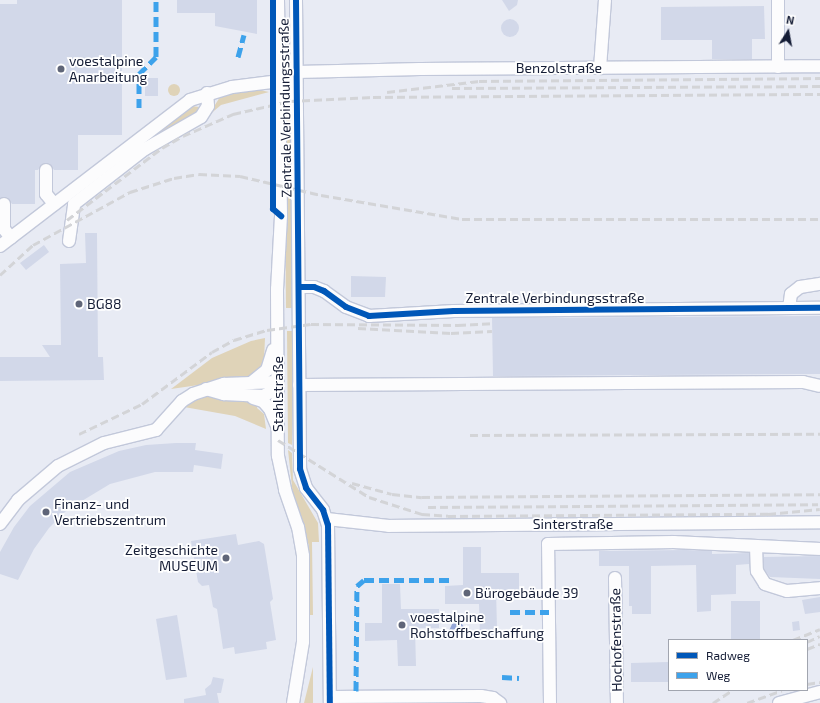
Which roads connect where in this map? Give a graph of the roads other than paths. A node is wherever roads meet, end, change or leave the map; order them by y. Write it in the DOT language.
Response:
graph roads {
  1 [pos="278,0"];
  2 [pos="296,0"];
  3 [pos="605,0"];
  4 [pos="778,0"];
  5 [pos="820,66"];
  6 [pos="778,67"];
  7 [pos="600,68"];
  8 [pos="297,72"];
  9 [pos="280,81"];
  10 [pos="208,93"];
  11 [pos="46,170"];
  12 [pos="4,204"];
  13 [pos="54,204"];
  14 [pos="11,238"];
  15 [pos="69,241"];
  16 [pos="0,246"];
  17 [pos="820,284"];
  18 [pos="299,287"];
  19 [pos="789,308"];
  20 [pos="820,308"];
  21 [pos="277,336"];
  22 [pos="251,383"];
  23 [pos="278,385"];
  24 [pos="299,386"];
  25 [pos="820,386"];
  26 [pos="205,389"];
  27 [pos="249,396"];
  28 [pos="278,429"];
  29 [pos="327,519"];
  30 [pos="820,522"];
  31 [pos="0,524"];
  32 [pos="756,546"];
  33 [pos="820,549"];
  34 [pos="615,578"];
  35 [pos="820,588"];
  36 [pos="820,692"];
  37 [pos="330,700"];
  38 [pos="293,703"];
  39 [pos="500,703"];
  40 [pos="550,703"];
  41 [pos="617,703"];
  42 [pos="779,703"];
  1 -- 9 [label="street, Stahlstraße"];
  2 -- 8 [label="street, Zentrale Verbindungsstraße"];
  3 -- 7 [label="street"];
  4 -- 6 [label="street"];
  5 -- 6 [label="street, Benzolstraße"];
  6 -- 7 [label="street, Benzolstraße"];
  7 -- 8 [label="street, Benzolstraße"];
  8 -- 18 [label="street, Zentrale Verbindungsstraße"];
  9 -- 10 [label="street"];
  9 -- 21 [label="street, Stahlstraße"];
  10 -- 13 [label="street"];
  10 -- 15 [label="street"];
  11 -- 13 [label="street"];
  12 -- 14 [label="street"];
  13 -- 14 [label="street"];
  14 -- 16 [label="street"];
  17 -- 19 [label="street"];
  18 -- 19 [label="street, Zentrale Verbindungsstraße"];
  18 -- 24 [label="street, Zentrale Verbindungsstraße"];
  19 -- 20 [label="street, Zentrale Verbindungsstraße"];
  21 -- 22 [label="street"];
  21 -- 23 [label="street, Stahlstraße"];
  22 -- 23 [label="street"];
  22 -- 26 [label="street"];
  23 -- 27 [label="street"];
  23 -- 28 [label="street, Stahlstraße"];
  24 -- 25 [label="street"];
  24 -- 29 [label="street, Zentrale Verbindungsstraße"];
  26 -- 27 [label="street"];
  26 -- 31 [label="street"];
  27 -- 28 [label="street"];
  28 -- 38 [label="street, Stahlstraße"];
  29 -- 30 [label="street, Sinterstraße"];
  29 -- 37 [label="street, Zentrale Verbindungsstraße"];
  32 -- 33 [label="street"];
  32 -- 35 [label="street"];
  32 -- 40 [label="street"];
  34 -- 41 [label="street, Hochofenstraße"];
  36 -- 42 [label="street"];
  37 -- 39 [label="street"];
}
